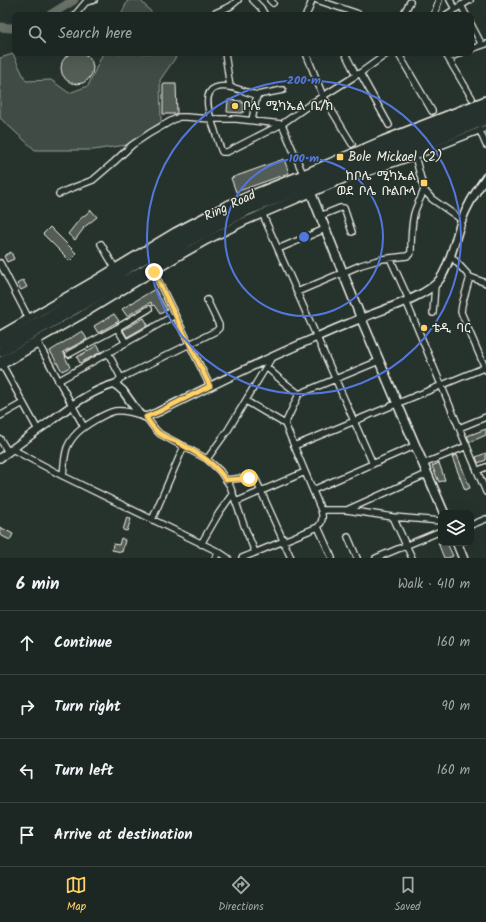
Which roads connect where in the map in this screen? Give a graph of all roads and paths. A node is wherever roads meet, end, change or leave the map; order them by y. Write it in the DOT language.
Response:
graph roads {
  1 [pos="94,0"];
  2 [pos="238,0"];
  3 [pos="253,0"];
  4 [pos="312,0"];
  5 [pos="317,0"];
  6 [pos="439,0"];
  7 [pos="450,0"];
  8 [pos="470,0"];
  9 [pos="410,2"];
  10 [pos="461,5"];
  11 [pos="455,9"];
  12 [pos="78,12"];
  13 [pos="221,12"];
  14 [pos="263,12"];
  15 [pos="308,12"];
  16 [pos="351,12"];
  17 [pos="405,12"];
  18 [pos="435,12"];
  19 [pos="450,12"];
  20 [pos="464,12"];
  21 [pos="474,29"];
  22 [pos="484,44"];
  23 [pos="474,48"];
  24 [pos="225,56"];
  25 [pos="307,56"];
  26 [pos="347,56"];
  27 [pos="384,56"];
  28 [pos="400,56"];
  29 [pos="446,56"];
  30 [pos="358,74"];
  31 [pos="230,87"];
  32 [pos="283,90"];
  33 [pos="257,95"];
  34 [pos="324,96"];
  35 [pos="472,98"];
  36 [pos="486,100"];
  37 [pos="486,105"];
  38 [pos="432,111"];
  39 [pos="486,114"];
  40 [pos="211,118"];
  41 [pos="252,120"];
  42 [pos="486,121"];
  43 [pos="282,124"];
  44 [pos="390,125"];
  45 [pos="486,128"];
  46 [pos="480,131"];
  47 [pos="352,144"];
  48 [pos="486,145"];
  49 [pos="415,156"];
  50 [pos="365,158"];
  51 [pos="303,174"];
  52 [pos="486,177"];
  53 [pos="334,183"];
  54 [pos="424,190"];
  55 [pos="311,192"];
  56 [pos="59,194"];
  57 [pos="262,213"];
  58 [pos="320,216"];
  59 [pos="462,220"];
  60 [pos="325,229"];
  61 [pos="352,232"];
  62 [pos="101,244"];
  63 [pos="278,249"];
  64 [pos="451,256"];
  65 [pos="390,258"];
  66 [pos="0,262"];
  67 [pos="115,268"];
  68 [pos="154,272"];
  69 [pos="343,273"];
  70 [pos="470,277"];
  71 [pos="486,283"];
  72 [pos="435,285"];
  73 [pos="297,292"];
  74 [pos="207,300"];
  75 [pos="407,300"];
  76 [pos="149,309"];
  77 [pos="433,313"];
  78 [pos="175,315"];
  79 [pos="361,318"];
  80 [pos="29,319"];
  81 [pos="117,328"];
  82 [pos="0,335"];
  83 [pos="317,337"];
  84 [pos="38,342"];
  85 [pos="0,343"];
  86 [pos="126,343"];
  87 [pos="189,344"];
  88 [pos="0,352"];
  89 [pos="108,353"];
  90 [pos="69,354"];
  91 [pos="272,357"];
  92 [pos="379,361"];
  93 [pos="1,364"];
  94 [pos="266,367"];
  95 [pos="486,368"];
  96 [pos="122,378"];
  97 [pos="336,378"];
  98 [pos="58,381"];
  99 [pos="115,384"];
  100 [pos="210,386"];
  101 [pos="441,386"];
  102 [pos="299,394"];
  103 [pos="246,401"];
  104 [pos="23,403"];
  105 [pos="398,404"];
  106 [pos="72,405"];
  107 [pos="0,416"];
  108 [pos="143,416"];
  109 [pos="486,417"];
  110 [pos="355,422"];
  111 [pos="285,424"];
  112 [pos="84,427"];
  113 [pos="459,428"];
  114 [pos="38,430"];
  115 [pos="0,439"];
  116 [pos="416,445"];
  117 [pos="184,446"];
  118 [pos="294,446"];
  119 [pos="467,446"];
  120 [pos="10,451"];
  121 [pos="0,458"];
  122 [pos="207,460"];
  123 [pos="373,464"];
  124 [pos="423,464"];
  125 [pos="486,468"];
  126 [pos="477,471"];
  127 [pos="305,472"];
  128 [pos="428,474"];
  129 [pos="63,476"];
  130 [pos="226,480"];
  131 [pos="313,490"];
  132 [pos="261,491"];
  133 [pos="486,492"];
  134 [pos="233,493"];
  135 [pos="236,502"];
  136 [pos="321,510"];
  137 [pos="347,510"];
  138 [pos="443,510"];
  139 [pos="393,517"];
  140 [pos="486,519"];
  141 [pos="152,520"];
  142 [pos="438,520"];
  143 [pos="474,524"];
  144 [pos="318,527"];
  145 [pos="438,532"];
  146 [pos="348,537"];
  147 [pos="283,541"];
  148 [pos="201,544"];
  149 [pos="407,545"];
  150 [pos="458,546"];
  151 [pos="218,552"];
  152 [pos="255,552"];
  153 [pos="215,558"];
  154 [pos="228,558"];
  155 [pos="242,558"];
  156 [pos="291,558"];
  157 [pos="332,558"];
  158 [pos="357,558"];
  159 [pos="376,558"];
  160 [pos="412,558"];
  161 [pos="463,558"];
  1 -- 12 [label="street"];
  2 -- 13 [label="street"];
  3 -- 14 [label="street"];
  4 -- 15 [label="street"];
  5 -- 16 [label="street"];
  6 -- 18 [label="street"];
  7 -- 11 [label="street"];
  8 -- 10 [label="street"];
  9 -- 17 [label="street"];
  10 -- 11 [label="street"];
  10 -- 20 [label="street"];
  11 -- 19 [label="street"];
  21 -- 22 [label="street"];
  22 -- 23 [label="street"];
  24 -- 31 [label="street"];
  25 -- 34 [label="street"];
  26 -- 30 [label="street"];
  27 -- 30 [label="street"];
  28 -- 38 [label="street"];
  29 -- 35 [label="street"];
  30 -- 34 [label="street"];
  30 -- 44 [label="street"];
  31 -- 33 [label="street"];
  31 -- 40 [label="street"];
  32 -- 33 [label="street"];
  33 -- 41 [label="street"];
  34 -- 43 [label="street"];
  34 -- 47 [label="street"];
  36 -- 51 [label="street"];
  37 -- 50 [label="highway, Ring Road"];
  39 -- 50 [label="highway, Ring Road"];
  40 -- 41 [label="street"];
  40 -- 43 [label="street"];
  40 -- 56 [label="street"];
  41 -- 43 [label="street"];
  42 -- 53 [label="street"];
  43 -- 51 [label="street"];
  45 -- 46 [label="street"];
  46 -- 48 [label="street"];
  46 -- 49 [label="street"];
  49 -- 53 [label="street"];
  49 -- 54 [label="street"];
  50 -- 85 [label="highway, Ring Road"];
  50 -- 88 [label="highway, Ring Road"];
  51 -- 67 [label="street"];
  52 -- 59 [label="street"];
  53 -- 55 [label="street"];
  54 -- 59 [label="street"];
  54 -- 65 [label="street"];
  55 -- 57 [label="street"];
  55 -- 58 [label="main road"];
  57 -- 63 [label="street"];
  57 -- 68 [label="street"];
  58 -- 60 [label="main road"];
  58 -- 61 [label="street"];
  59 -- 64 [label="street"];
  60 -- 63 [label="street"];
  60 -- 69 [label="main road"];
  62 -- 67 [label="street"];
  63 -- 73 [label="street"];
  64 -- 70 [label="street"];
  64 -- 72 [label="street"];
  65 -- 69 [label="street"];
  65 -- 75 [label="street"];
  66 -- 80 [label="street"];
  67 -- 80 [label="street"];
  68 -- 78 [label="street"];
  68 -- 84 [label="street"];
  69 -- 73 [label="street"];
  69 -- 79 [label="main road"];
  70 -- 71 [label="street"];
  70 -- 95 [label="street"];
  72 -- 75 [label="street"];
  72 -- 77 [label="street"];
  73 -- 83 [label="street"];
  74 -- 87 [label="street"];
  75 -- 79 [label="street"];
  75 -- 101 [label="street"];
  76 -- 81 [label="street"];
  78 -- 86 [label="street"];
  78 -- 87 [label="street"];
  79 -- 83 [label="street"];
  79 -- 92 [label="main road"];
  80 -- 82 [label="street"];
  81 -- 86 [label="street"];
  81 -- 90 [label="street"];
  83 -- 91 [label="street"];
  83 -- 97 [label="street"];
  84 -- 93 [label="street"];
  84 -- 98 [label="street"];
  86 -- 89 [label="street"];
  87 -- 96 [label="street"];
  87 -- 100 [label="street"];
  89 -- 96 [label="street"];
  89 -- 98 [label="street"];
  91 -- 94 [label="street"];
  91 -- 100 [label="street"];
  92 -- 97 [label="street"];
  92 -- 105 [label="main road"];
  93 -- 104 [label="street"];
  94 -- 102 [label="street"];
  94 -- 103 [label="street"];
  95 -- 101 [label="street"];
  96 -- 99 [label="street"];
  97 -- 102 [label="street"];
  97 -- 110 [label="street"];
  98 -- 106 [label="street"];
  99 -- 106 [label="street"];
  99 -- 108 [label="street"];
  100 -- 108 [label="street"];
  101 -- 105 [label="street"];
  101 -- 113 [label="street"];
  102 -- 111 [label="street"];
  103 -- 111 [label="street"];
  103 -- 122 [label="street"];
  104 -- 107 [label="street"];
  104 -- 114 [label="street"];
  105 -- 110 [label="street"];
  105 -- 116 [label="main road"];
  106 -- 112 [label="street"];
  106 -- 114 [label="street"];
  108 -- 112 [label="street"];
  108 -- 117 [label="street"];
  109 -- 113 [label="street"];
  110 -- 118 [label="street"];
  110 -- 123 [label="street"];
  111 -- 118 [label="street"];
  112 -- 129 [label="street"];
  113 -- 119 [label="street"];
  114 -- 120 [label="street"];
  115 -- 120 [label="street"];
  116 -- 123 [label="street"];
  116 -- 124 [label="main road"];
  117 -- 122 [label="street"];
  117 -- 141 [label="street"];
  118 -- 127 [label="street"];
  119 -- 124 [label="street"];
  119 -- 126 [label="street"];
  120 -- 121 [label="street"];
  120 -- 129 [label="street"];
  122 -- 130 [label="street"];
  123 -- 131 [label="street"];
  124 -- 128 [label="main road"];
  125 -- 126 [label="street"];
  126 -- 133 [label="street"];
  127 -- 131 [label="street"];
  127 -- 132 [label="street"];
  128 -- 137 [label="street"];
  128 -- 138 [label="main road"];
  129 -- 141 [label="street"];
  130 -- 132 [label="street"];
  130 -- 134 [label="street"];
  131 -- 136 [label="street"];
  132 -- 135 [label="street"];
  132 -- 147 [label="street"];
  134 -- 135 [label="street"];
  134 -- 148 [label="street"];
  135 -- 152 [label="street"];
  136 -- 137 [label="street"];
  136 -- 144 [label="street"];
  137 -- 139 [label="street"];
  139 -- 142 [label="street"];
  139 -- 149 [label="street"];
  140 -- 143 [label="street"];
  141 -- 148 [label="street"];
  144 -- 147 [label="street"];
  144 -- 157 [label="street"];
  145 -- 149 [label="street"];
  146 -- 158 [label="street"];
  147 -- 152 [label="street"];
  147 -- 156 [label="street"];
  148 -- 151 [label="street"];
  149 -- 159 [label="street"];
  149 -- 160 [label="street"];
  150 -- 161 [label="main road"];
  151 -- 153 [label="street"];
  151 -- 154 [label="street"];
  152 -- 155 [label="street"];
}
